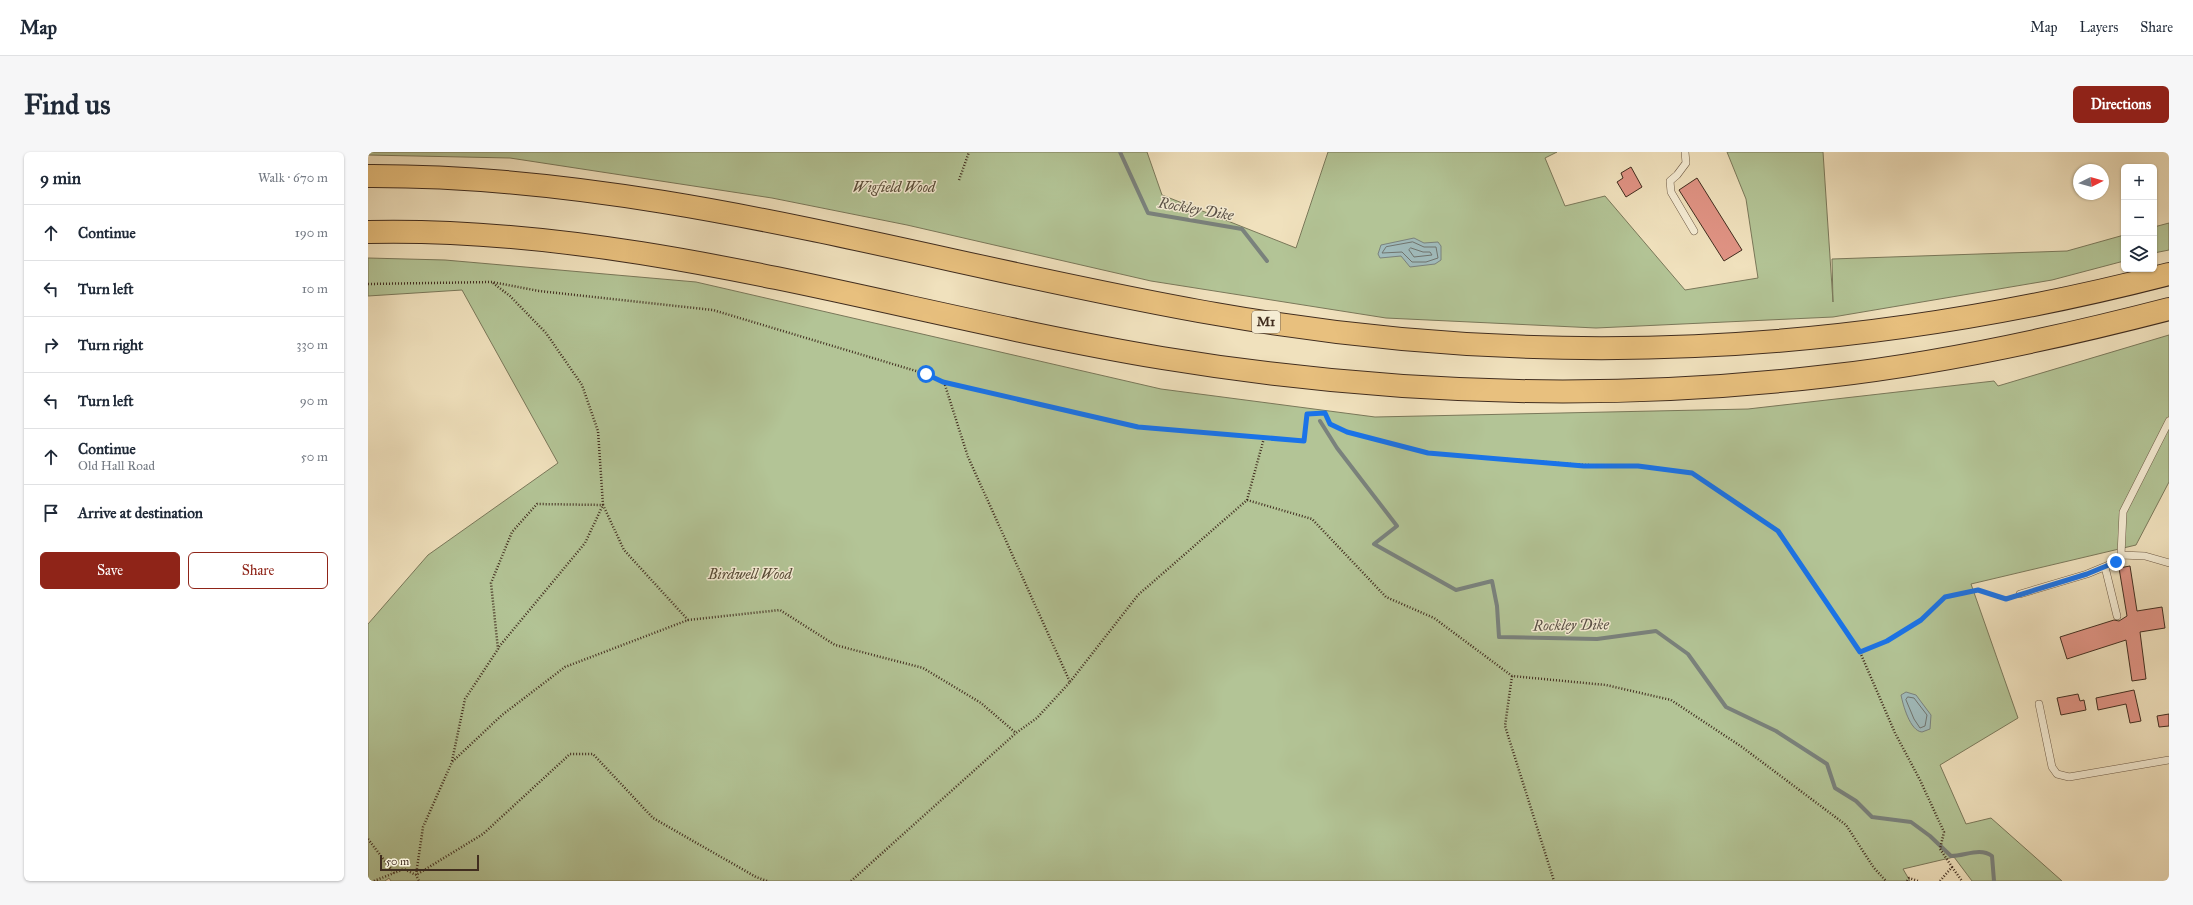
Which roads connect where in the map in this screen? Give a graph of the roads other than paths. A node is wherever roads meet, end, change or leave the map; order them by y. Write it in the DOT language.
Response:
graph roads {
  1 [pos="1684,152"];
  2 [pos="368,176"];
  3 [pos="1694,231"];
  4 [pos="368,232"];
  5 [pos="2169,274"];
  6 [pos="2169,309"];
  7 [pos="2169,421"];
  8 [pos="2120,555"];
  9 [pos="2169,563"];
  10 [pos="2105,566"];
  11 [pos="2020,594"];
  12 [pos="2117,616"];
  13 [pos="2038,704"];
  14 [pos="2169,760"];
  1 -- 3 [label="lane"];
  2 -- 5 [label="highway, M1"];
  4 -- 6 [label="highway"];
  7 -- 8 [label="lane"];
  8 -- 9 [label="lane"];
  8 -- 10 [label="lane"];
  10 -- 11 [label="lane"];
  10 -- 12 [label="lane"];
  13 -- 14 [label="lane"];
}
